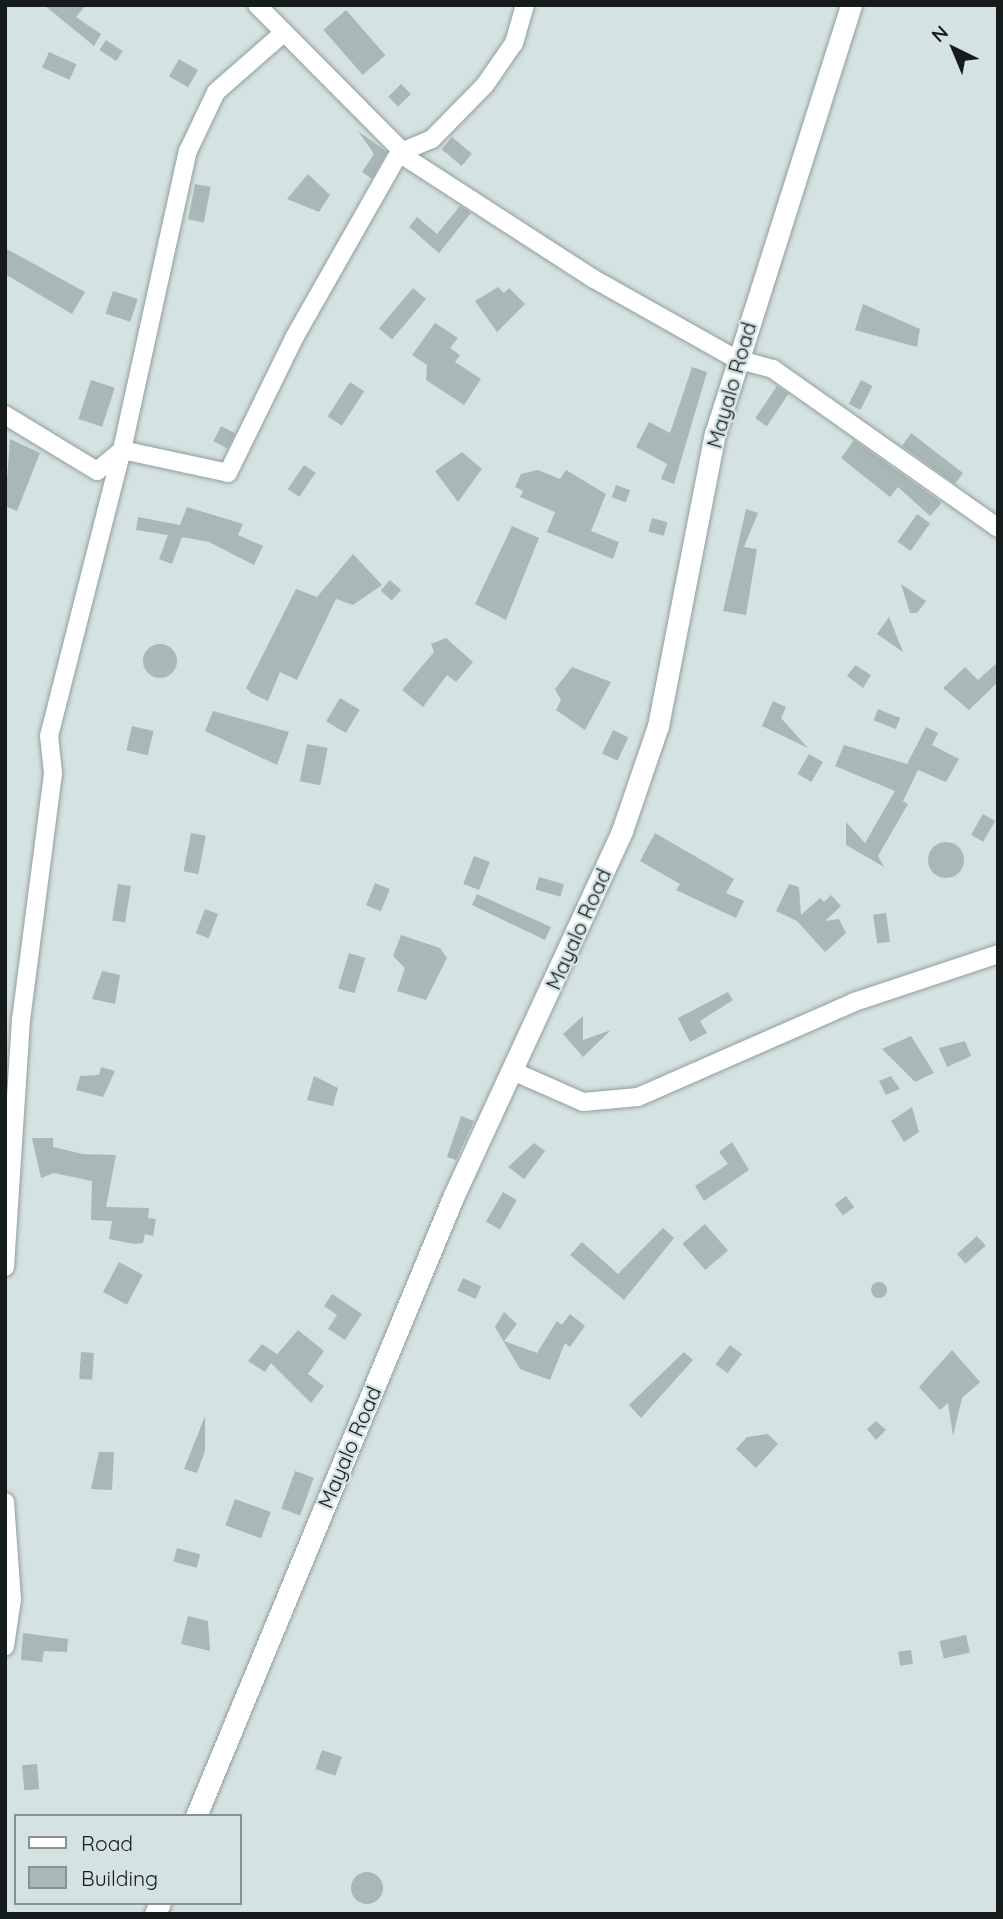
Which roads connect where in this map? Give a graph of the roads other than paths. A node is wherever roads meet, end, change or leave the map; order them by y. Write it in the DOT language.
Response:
graph roads {
  1 [pos="257,5"];
  2 [pos="525,5"];
  3 [pos="851,5"];
  4 [pos="281,35"];
  5 [pos="399,153"];
  6 [pos="736,359"];
  7 [pos="5,415"];
  8 [pos="122,450"];
  9 [pos="998,528"];
  10 [pos="998,954"];
  11 [pos="515,1072"];
  12 [pos="5,1266"];
  13 [pos="5,1502"];
  14 [pos="5,1646"];
  15 [pos="197,1814"];
  1 -- 4 [label="street"];
  2 -- 5 [label="street"];
  3 -- 6 [label="street, Mayalo Road"];
  4 -- 5 [label="street"];
  4 -- 8 [label="street"];
  5 -- 6 [label="street"];
  5 -- 8 [label="street"];
  6 -- 9 [label="street"];
  6 -- 11 [label="street, Mayalo Road"];
  7 -- 8 [label="street"];
  8 -- 12 [label="street"];
  10 -- 11 [label="street"];
  11 -- 15 [label="street, Mayalo Road"];
  13 -- 14 [label="street"];
}
